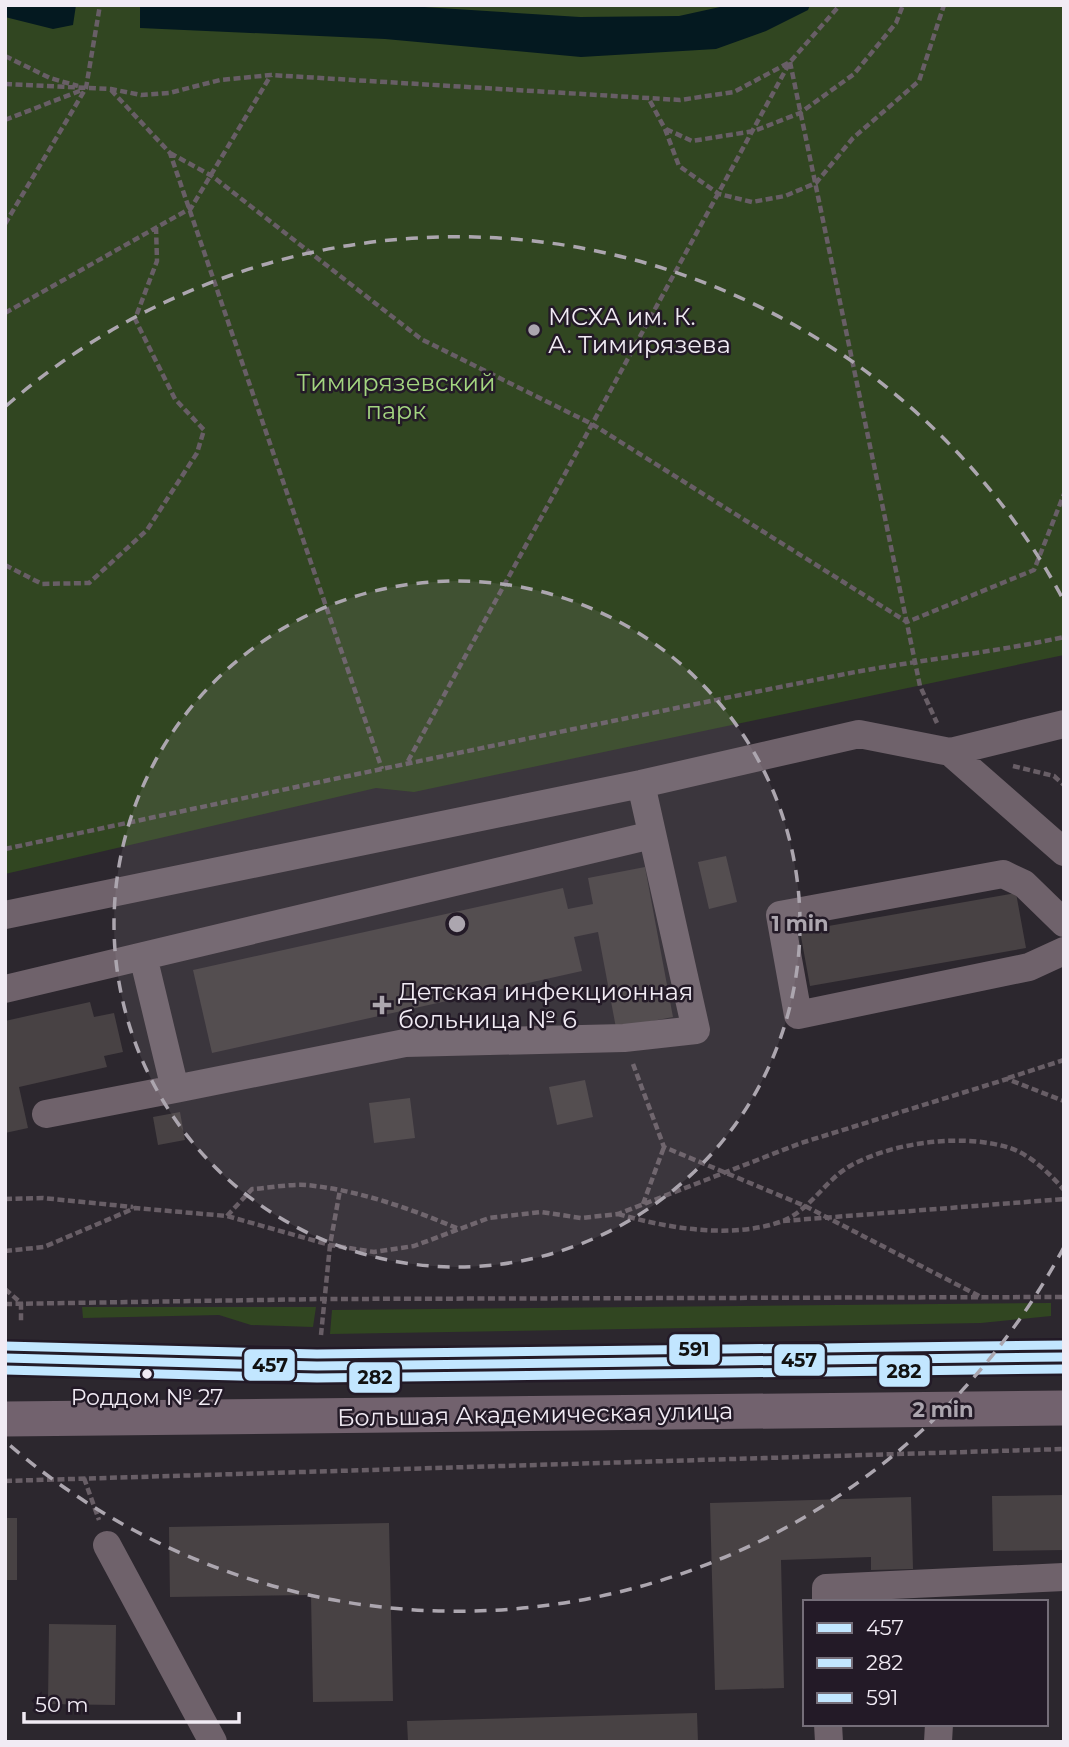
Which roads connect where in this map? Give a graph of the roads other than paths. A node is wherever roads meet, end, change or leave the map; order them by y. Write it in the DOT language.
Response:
graph roads {
  1 [pos="1064,724"];
  2 [pos="950,752"];
  3 [pos="641,784"];
  4 [pos="652,835"];
  5 [pos="1064,852"];
  6 [pos="5,915"];
  7 [pos="1064,923"];
  8 [pos="1064,951"];
  9 [pos="143,957"];
  10 [pos="5,989"];
  11 [pos="175,1089"];
  12 [pos="46,1114"];
  13 [pos="1064,1357"];
  14 [pos="5,1358"];
  15 [pos="1064,1408"];
  16 [pos="5,1419"];
  17 [pos="107,1545"];
  18 [pos="1064,1577"];
  19 [pos="947,1592"];
  20 [pos="826,1600"];
  21 [pos="213,1742"];
  1 -- 2 [label="street"];
  2 -- 3 [label="street"];
  2 -- 5 [label="street"];
  3 -- 4 [label="street"];
  3 -- 6 [label="street"];
  4 -- 9 [label="street"];
  4 -- 11 [label="street"];
  7 -- 8 [label="street"];
  9 -- 10 [label="street"];
  9 -- 11 [label="street"];
  11 -- 12 [label="street"];
  13 -- 14 [label="main road, Большая Академическая улица"];
  15 -- 16 [label="main road, Большая Академическая улица"];
  17 -- 21 [label="street"];
  18 -- 19 [label="street"];
  19 -- 20 [label="street"];
}
